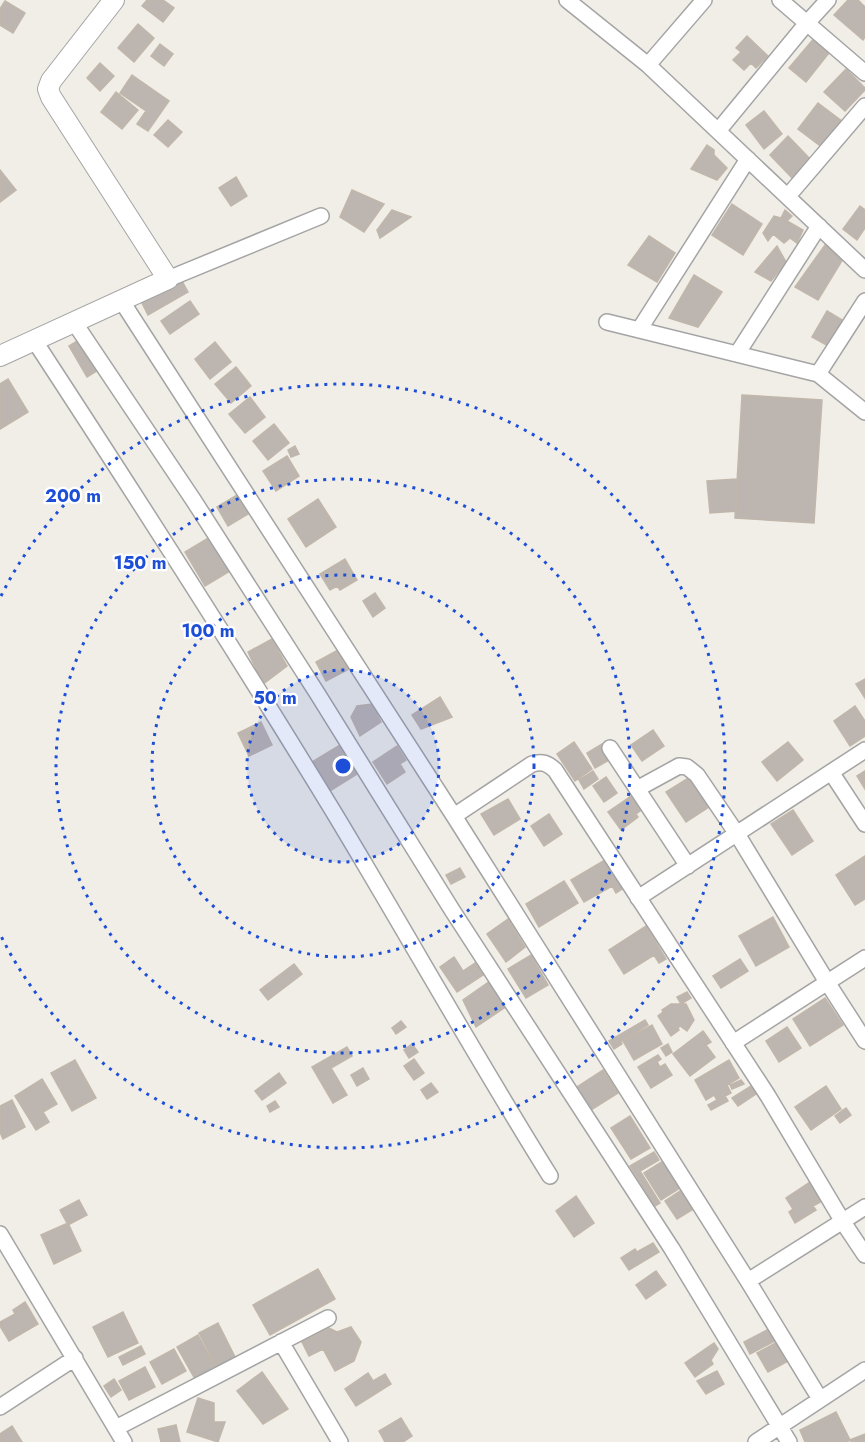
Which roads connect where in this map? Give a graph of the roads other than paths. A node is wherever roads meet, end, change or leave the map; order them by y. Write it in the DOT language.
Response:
graph roads {
  1 [pos="114,0"];
  2 [pos="704,0"];
  3 [pos="780,0"];
  4 [pos="828,0"];
  5 [pos="573,2"];
  6 [pos="807,23"];
  7 [pos="648,65"];
  8 [pos="865,74"];
  9 [pos="865,106"];
  10 [pos="718,131"];
  11 [pos="748,159"];
  12 [pos="788,196"];
  13 [pos="321,216"];
  14 [pos="819,226"];
  15 [pos="865,270"];
  16 [pos="168,279"];
  17 [pos="121,300"];
  18 [pos="865,301"];
  19 [pos="74,322"];
  20 [pos="607,322"];
  21 [pos="639,330"];
  22 [pos="34,340"];
  23 [pos="737,354"];
  24 [pos="0,356"];
  25 [pos="818,374"];
  26 [pos="865,412"];
  27 [pos="610,748"];
  28 [pos="865,750"];
  29 [pos="831,772"];
  30 [pos="638,789"];
  31 [pos="454,816"];
  32 [pos="865,824"];
  33 [pos="737,834"];
  34 [pos="688,866"];
  35 [pos="638,898"];
  36 [pos="865,958"];
  37 [pos="827,982"];
  38 [pos="865,1041"];
  39 [pos="733,1043"];
  40 [pos="550,1176"];
  41 [pos="865,1207"];
  42 [pos="843,1221"];
  43 [pos="0,1234"];
  44 [pos="865,1255"];
  45 [pos="748,1281"];
  46 [pos="328,1318"];
  47 [pos="281,1342"];
  48 [pos="75,1359"];
  49 [pos="865,1370"];
  50 [pos="820,1399"];
  51 [pos="0,1407"];
  52 [pos="780,1426"];
  53 [pos="116,1428"];
  54 [pos="124,1442"];
  55 [pos="340,1442"];
  56 [pos="756,1442"];
  57 [pos="789,1442"];
  1 -- 16 [label="street"];
  2 -- 7 [label="street"];
  3 -- 6 [label="street"];
  4 -- 6 [label="street"];
  5 -- 7 [label="street"];
  6 -- 8 [label="street"];
  6 -- 10 [label="street"];
  7 -- 10 [label="street"];
  9 -- 12 [label="street"];
  10 -- 11 [label="street"];
  11 -- 12 [label="street"];
  11 -- 21 [label="street"];
  12 -- 14 [label="street"];
  13 -- 16 [label="street"];
  14 -- 15 [label="street"];
  14 -- 23 [label="street"];
  16 -- 17 [label="street"];
  17 -- 19 [label="street"];
  17 -- 31 [label="street"];
  18 -- 25 [label="street"];
  19 -- 22 [label="street"];
  19 -- 52 [label="street"];
  20 -- 21 [label="street"];
  21 -- 23 [label="street"];
  22 -- 24 [label="street"];
  22 -- 40 [label="street"];
  23 -- 25 [label="street"];
  25 -- 26 [label="street"];
  27 -- 30 [label="street"];
  28 -- 29 [label="street"];
  29 -- 32 [label="street"];
  29 -- 33 [label="street"];
  30 -- 33 [label="street"];
  30 -- 34 [label="street"];
  31 -- 35 [label="street"];
  31 -- 45 [label="street"];
  33 -- 34 [label="street"];
  33 -- 37 [label="street"];
  34 -- 35 [label="street"];
  35 -- 39 [label="street"];
  36 -- 37 [label="street"];
  37 -- 38 [label="street"];
  37 -- 39 [label="street"];
  39 -- 42 [label="street"];
  41 -- 42 [label="street"];
  42 -- 44 [label="street"];
  42 -- 45 [label="street"];
  43 -- 48 [label="street"];
  45 -- 50 [label="street"];
  46 -- 47 [label="street"];
  47 -- 53 [label="street"];
  47 -- 55 [label="street"];
  48 -- 51 [label="street"];
  48 -- 53 [label="street"];
  49 -- 50 [label="street"];
  50 -- 52 [label="street"];
  52 -- 56 [label="street"];
  52 -- 57 [label="street"];
  53 -- 54 [label="street"];
}
